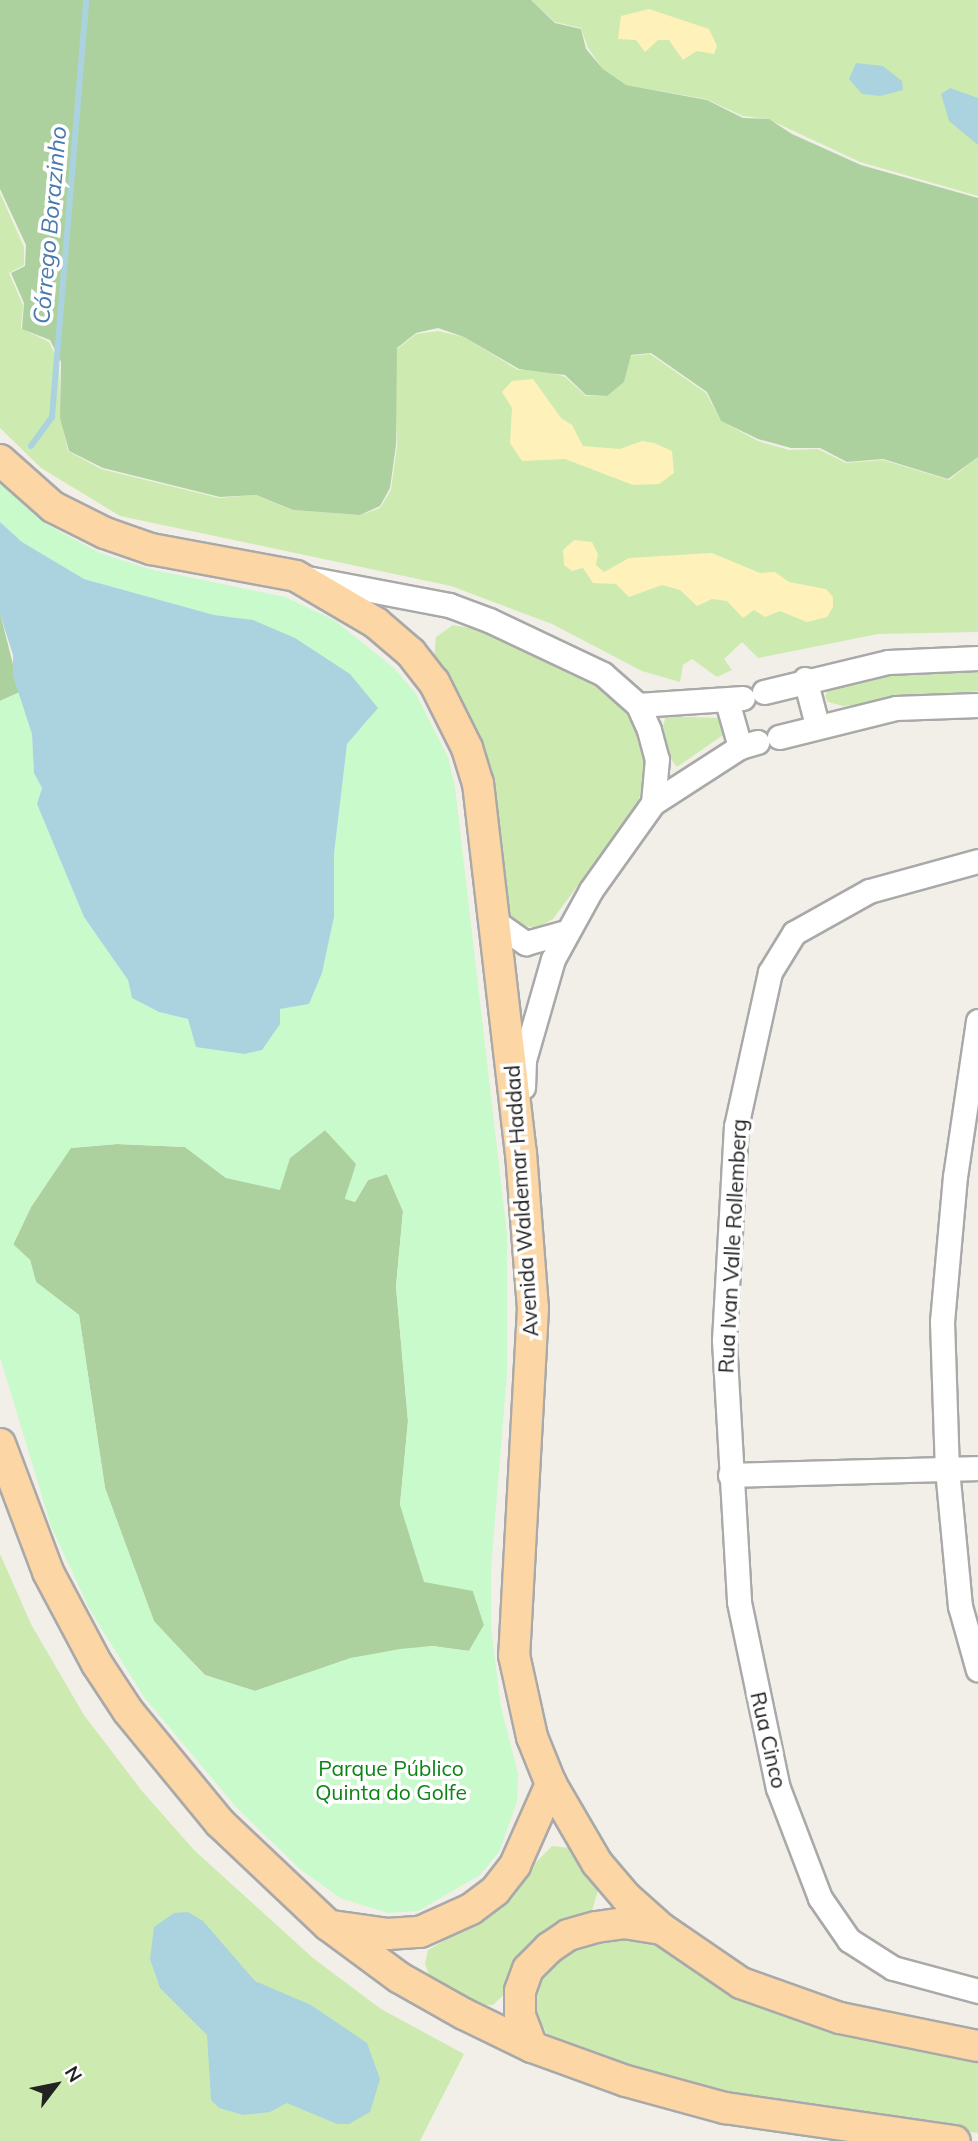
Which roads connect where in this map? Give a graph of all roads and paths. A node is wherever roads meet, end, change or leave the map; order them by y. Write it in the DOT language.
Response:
graph roads {
  1 [pos="0,460"];
  2 [pos="296,576"];
  3 [pos="978,658"];
  4 [pos="805,679"];
  5 [pos="744,697"];
  6 [pos="638,705"];
  7 [pos="978,705"];
  8 [pos="817,725"];
  9 [pos="759,742"];
  10 [pos="653,803"];
  11 [pos="978,861"];
  12 [pos="494,921"];
  13 [pos="566,932"];
  14 [pos="978,1021"];
  15 [pos="521,1153"];
  16 [pos="0,1444"];
  17 [pos="978,1468"];
  18 [pos="947,1469"];
  19 [pos="730,1475"];
  20 [pos="978,1670"];
  21 [pos="551,1784"];
  22 [pos="328,1925"];
  23 [pos="662,1929"];
  24 [pos="978,1991"];
  25 [pos="978,2046"];
  26 [pos="532,2048"];
  27 [pos="955,2141"];
  1 -- 2 [label="main road, Avenida Waldemar Haddad"];
  2 -- 6 [label="street"];
  2 -- 12 [label="main road, Avenida Waldemar Haddad"];
  3 -- 4 [label="street"];
  4 -- 5 [label="street"];
  4 -- 8 [label="street"];
  5 -- 6 [label="street"];
  5 -- 9 [label="street"];
  6 -- 10 [label="street"];
  7 -- 8 [label="street"];
  8 -- 9 [label="street"];
  9 -- 10 [label="street"];
  10 -- 13 [label="street"];
  11 -- 19 [label="street, Rua Ivan Valle Rollemberg"];
  12 -- 13 [label="street"];
  12 -- 15 [label="main road, Avenida Waldemar Haddad"];
  13 -- 15 [label="street"];
  14 -- 18 [label="street"];
  15 -- 21 [label="main road, Avenida Waldemar Haddad"];
  16 -- 22 [label="main road"];
  17 -- 18 [label="street"];
  18 -- 19 [label="street"];
  18 -- 20 [label="street"];
  19 -- 24 [label="street, Rua Cinco"];
  21 -- 22 [label="main road"];
  21 -- 23 [label="main road, Avenida Waldemar Haddad"];
  22 -- 26 [label="main road"];
  23 -- 25 [label="main road, Avenida Waldemar Haddad"];
  23 -- 26 [label="main road"];
  26 -- 27 [label="main road"];
}
